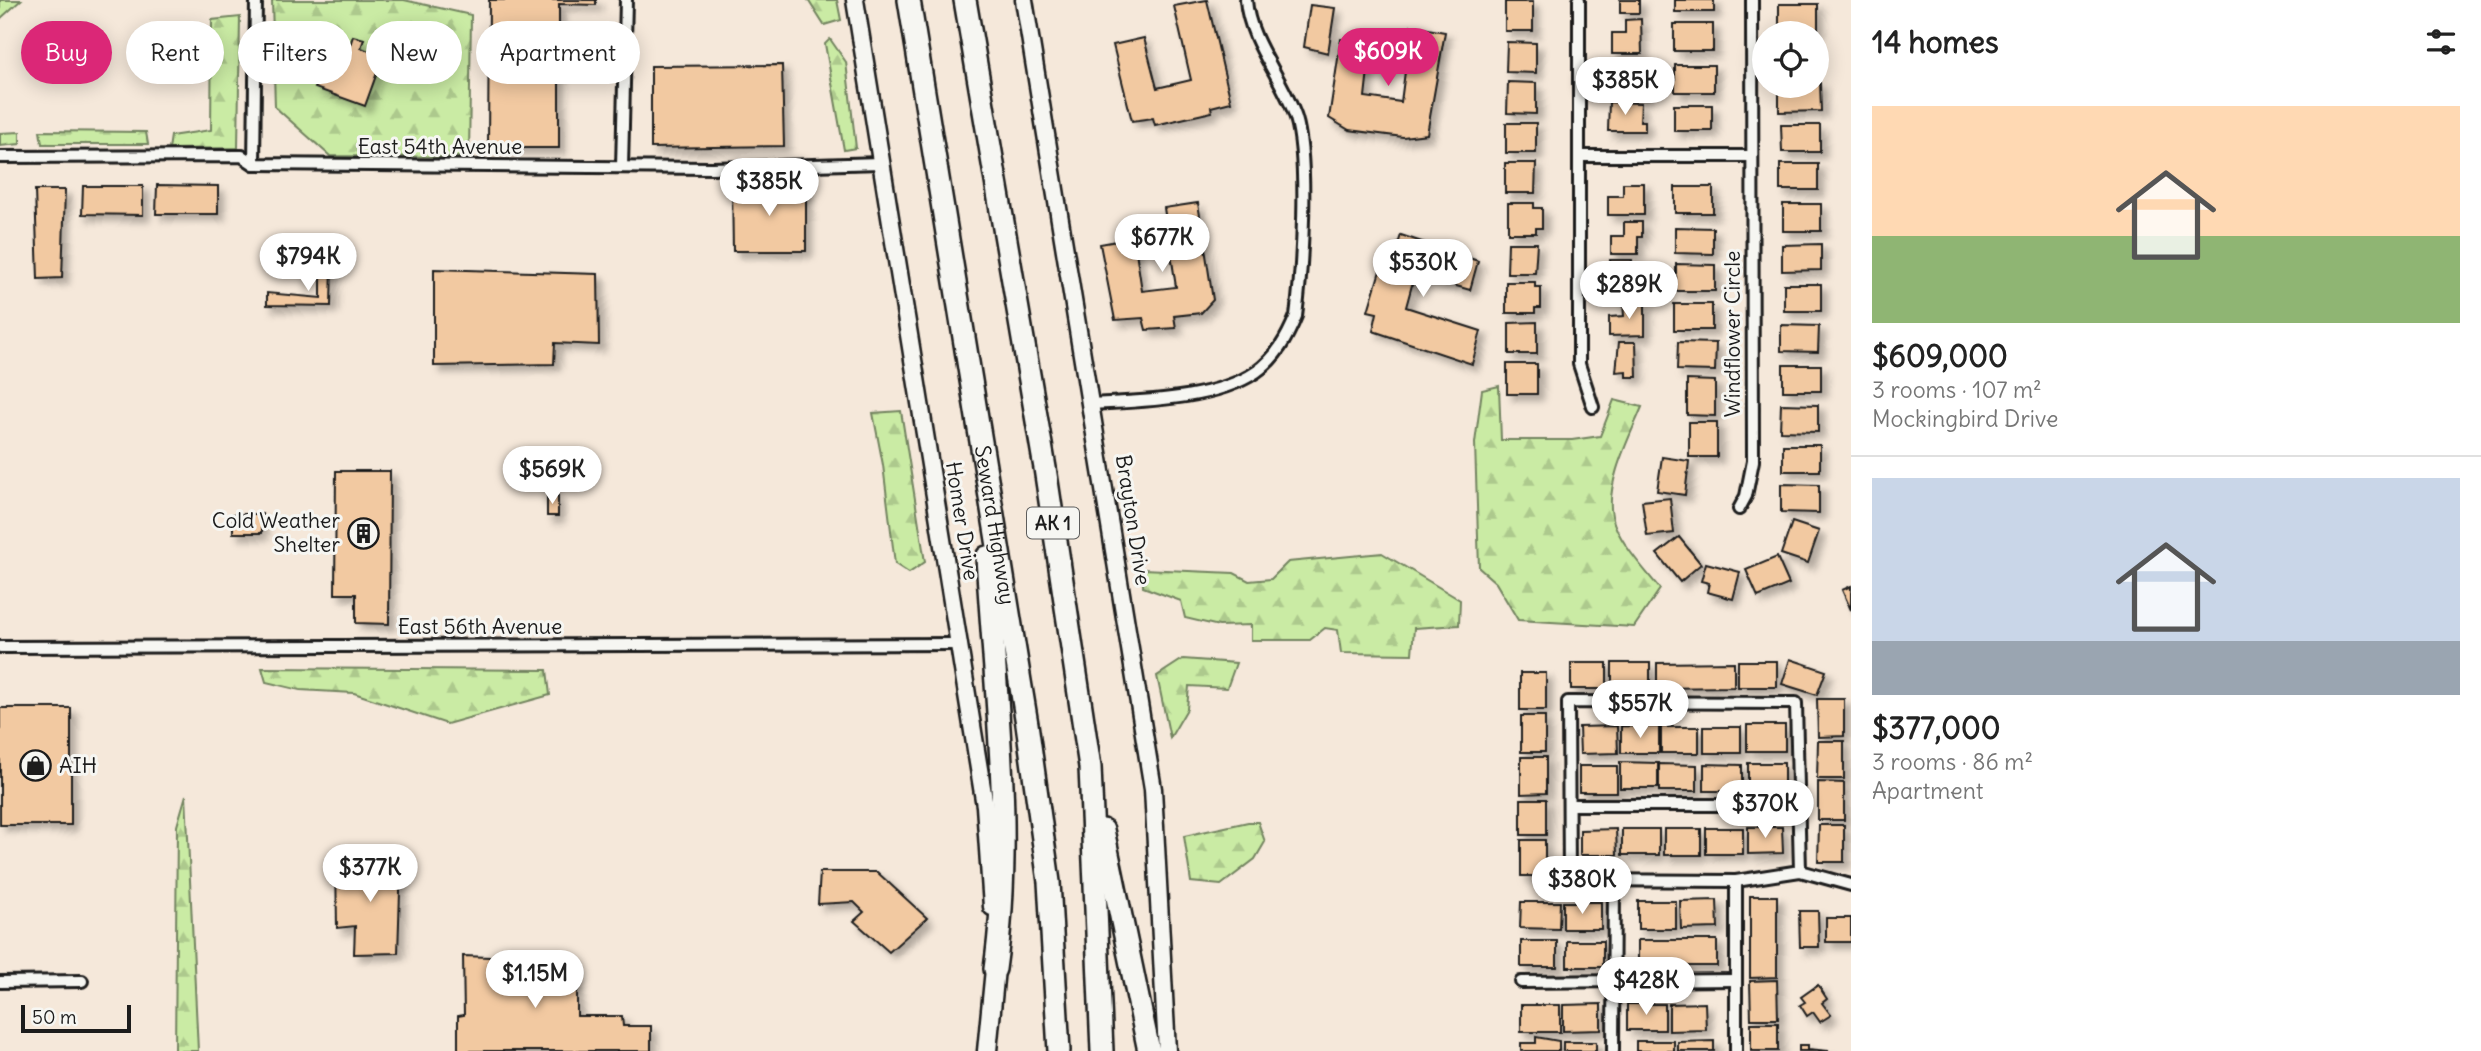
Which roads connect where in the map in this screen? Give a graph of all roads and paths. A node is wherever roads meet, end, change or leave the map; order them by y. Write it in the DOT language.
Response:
graph roads {
  1 [pos="256,0"];
  2 [pos="626,0"];
  3 [pos="855,0"];
  4 [pos="909,0"];
  5 [pos="965,0"];
  6 [pos="1024,0"];
  7 [pos="1246,0"];
  8 [pos="1579,0"];
  9 [pos="1752,0"];
  10 [pos="1581,156"];
  11 [pos="1752,156"];
  12 [pos="0,157"];
  13 [pos="881,163"];
  14 [pos="254,164"];
  15 [pos="622,167"];
  16 [pos="1093,404"];
  17 [pos="1593,407"];
  18 [pos="982,453"];
  19 [pos="1739,509"];
  20 [pos="960,644"];
  21 [pos="0,647"];
  22 [pos="1090,767"];
  23 [pos="1569,804"];
  24 [pos="1799,804"];
  25 [pos="1800,871"];
  26 [pos="1614,880"];
  27 [pos="1736,881"];
  28 [pos="1851,885"];
  29 [pos="995,970"];
  30 [pos="1736,980"];
  31 [pos="82,981"];
  32 [pos="0,982"];
  33 [pos="1521,982"];
  34 [pos="1613,983"];
  35 [pos="987,1051"];
  36 [pos="1059,1051"];
  37 [pos="1102,1051"];
  38 [pos="1149,1051"];
  39 [pos="1167,1051"];
  40 [pos="1613,1051"];
  41 [pos="1736,1051"];
  1 -- 14 [label="street"];
  2 -- 15 [label="street"];
  3 -- 13 [label="main road, Homer Drive"];
  4 -- 18 [label="highway, Seward Highway / AK 1"];
  5 -- 22 [label="highway, AK 1"];
  6 -- 16 [label="main road, Brayton Drive"];
  7 -- 16 [label="street"];
  8 -- 10 [label="street"];
  9 -- 11 [label="street, Windflower Circle"];
  10 -- 11 [label="street"];
  10 -- 17 [label="street"];
  11 -- 19 [label="street, Windflower Circle"];
  12 -- 14 [label="street, East 54th Avenue"];
  13 -- 15 [label="street, East 54th Avenue"];
  13 -- 20 [label="main road, Homer Drive"];
  14 -- 15 [label="street, East 54th Avenue"];
  16 -- 39 [label="main road, Brayton Drive"];
  18 -- 29 [label="highway"];
  18 -- 36 [label="highway, Seward Highway / AK 1"];
  20 -- 21 [label="street, East 56th Avenue"];
  20 -- 29 [label="main road, Homer Drive"];
  22 -- 37 [label="highway, AK 1"];
  22 -- 38 [label="highway"];
  23 -- 24 [label="street"];
  23 -- 24 [label="street"];
  23 -- 26 [label="street"];
  24 -- 25 [label="street"];
  25 -- 27 [label="street"];
  25 -- 28 [label="street"];
  26 -- 27 [label="street"];
  26 -- 34 [label="street"];
  27 -- 30 [label="street"];
  29 -- 35 [label="main road, Homer Drive"];
  30 -- 34 [label="street"];
  30 -- 41 [label="street"];
  31 -- 32 [label="street"];
  33 -- 34 [label="street"];
  34 -- 40 [label="street"];
}
